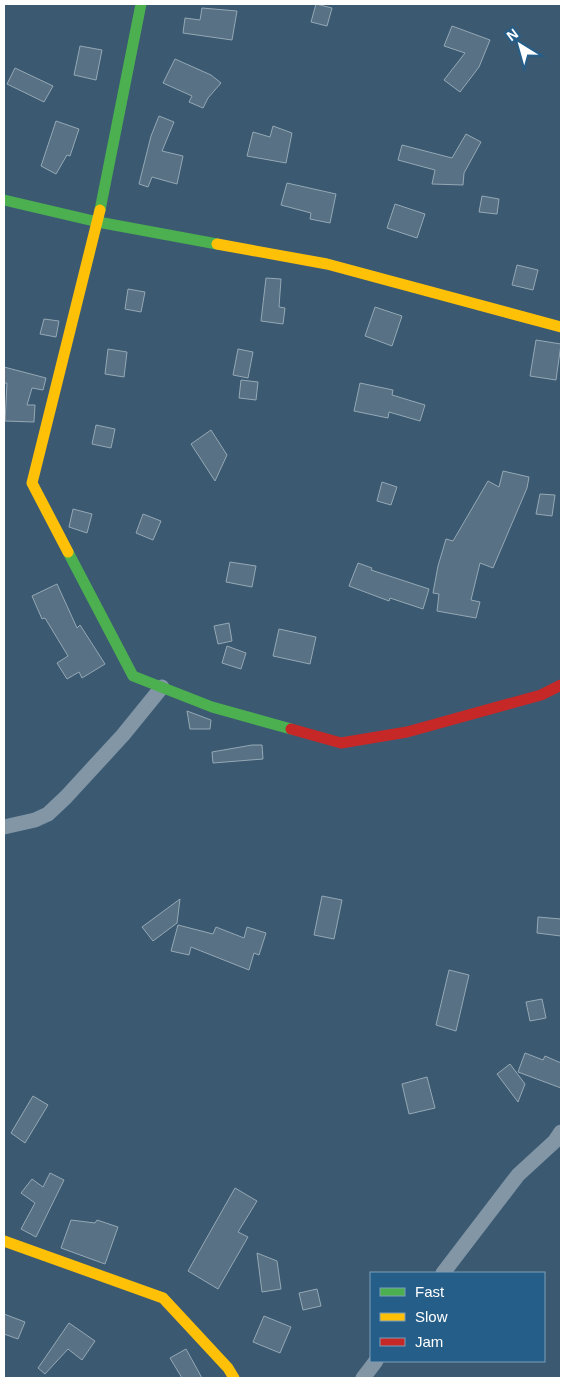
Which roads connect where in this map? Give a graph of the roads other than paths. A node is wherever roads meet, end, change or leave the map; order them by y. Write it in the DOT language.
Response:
graph roads {
  1 [pos="141,4"];
  2 [pos="4,200"];
  3 [pos="98,222"];
  4 [pos="561,327"];
  5 [pos="561,686"];
  6 [pos="162,687"];
  7 [pos="4,827"];
  8 [pos="561,1132"];
  9 [pos="4,1241"];
  10 [pos="444,1272"];
  11 [pos="375,1362"];
  12 [pos="234,1378"];
  13 [pos="363,1378"];
  1 -- 3 [label="street"];
  2 -- 3 [label="street"];
  3 -- 4 [label="street"];
  3 -- 6 [label="street"];
  5 -- 6 [label="street"];
  6 -- 7 [label="street"];
  8 -- 10 [label="street"];
  9 -- 12 [label="street"];
  11 -- 13 [label="street"];
}
